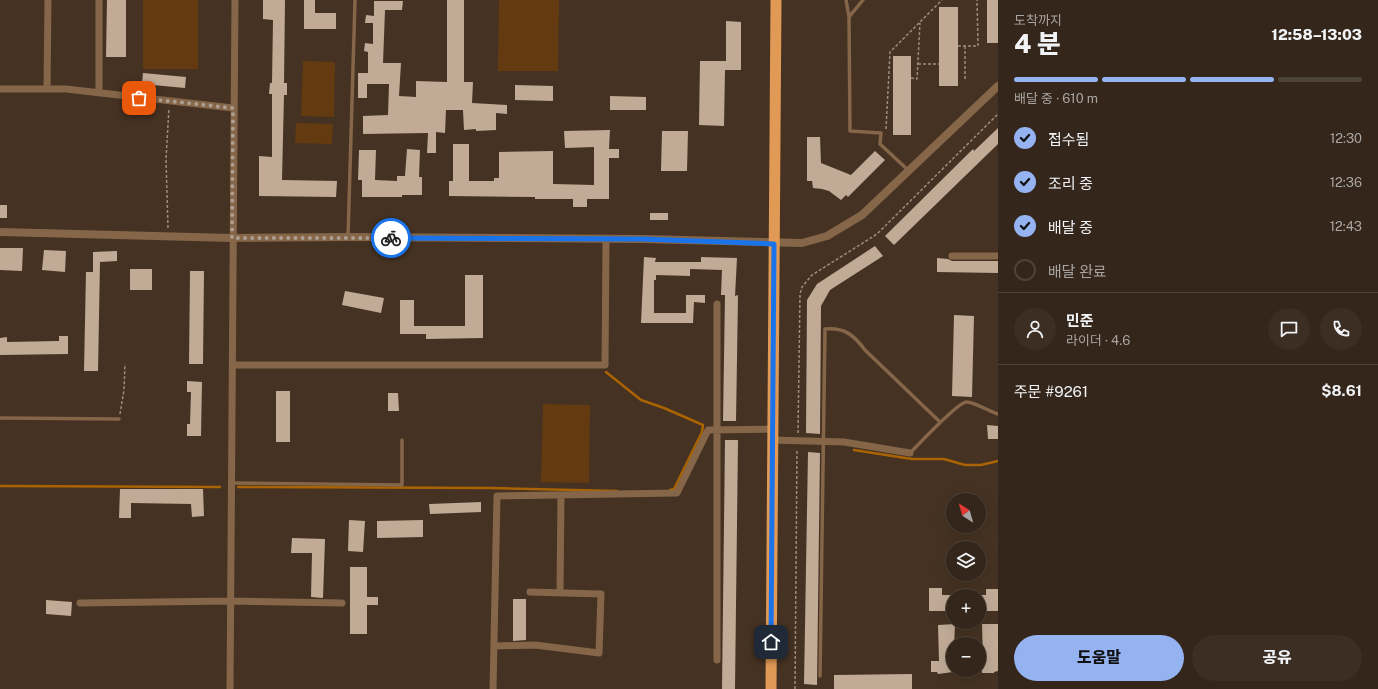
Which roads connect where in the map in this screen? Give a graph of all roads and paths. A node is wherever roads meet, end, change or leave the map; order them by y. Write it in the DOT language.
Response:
graph roads {
  1 [pos="48,0"];
  2 [pos="99,0"];
  3 [pos="235,0"];
  4 [pos="355,0"];
  5 [pos="776,0"];
  6 [pos="846,0"];
  7 [pos="862,0"];
  8 [pos="942,0"];
  9 [pos="977,0"];
  10 [pos="849,18"];
  11 [pos="920,23"];
  12 [pos="958,46"];
  13 [pos="965,46"];
  14 [pos="918,64"];
  15 [pos="940,64"];
  16 [pos="911,78"];
  17 [pos="965,80"];
  18 [pos="998,86"];
  19 [pos="0,89"];
  20 [pos="47,89"];
  21 [pos="98,93"];
  22 [pos="170,101"];
  23 [pos="233,108"];
  24 [pos="998,114"];
  25 [pos="880,133"];
  26 [pos="909,172"];
  27 [pos="0,232"];
  28 [pos="169,236"];
  29 [pos="348,237"];
  30 [pos="232,238"];
  31 [pos="606,240"];
  32 [pos="774,244"];
  33 [pos="952,256"];
  34 [pos="998,256"];
  35 [pos="717,304"];
  36 [pos="125,364"];
  37 [pos="233,365"];
  38 [pos="998,414"];
  39 [pos="0,418"];
  40 [pos="119,419"];
  41 [pos="940,422"];
  42 [pos="716,430"];
  43 [pos="772,434"];
  44 [pos="402,440"];
  45 [pos="797,440"];
  46 [pos="823,441"];
  47 [pos="910,452"];
  48 [pos="230,483"];
  49 [pos="561,495"];
  50 [pos="530,592"];
  51 [pos="560,593"];
  52 [pos="230,601"];
  53 [pos="80,603"];
  54 [pos="342,603"];
  55 [pos="494,646"];
  56 [pos="717,660"];
  57 [pos="820,676"];
  58 [pos="230,689"];
  59 [pos="494,689"];
  60 [pos="771,689"];
  61 [pos="795,689"];
  1 -- 20 [label="street"];
  2 -- 21 [label="street"];
  3 -- 23 [label="street"];
  4 -- 29 [label="lane"];
  5 -- 32 [label="highway"];
  6 -- 10 [label="lane"];
  7 -- 10 [label="lane"];
  8 -- 11 [label="path"];
  9 -- 13 [label="path"];
  10 -- 25 [label="lane"];
  11 -- 14 [label="path"];
  11 -- 25 [label="path"];
  12 -- 13 [label="path"];
  13 -- 17 [label="path"];
  14 -- 15 [label="path"];
  14 -- 16 [label="path"];
  18 -- 26 [label="street"];
  19 -- 20 [label="street"];
  20 -- 21 [label="street"];
  21 -- 22 [label="street"];
  22 -- 23 [label="street"];
  22 -- 28 [label="path"];
  23 -- 30 [label="street"];
  24 -- 45 [label="path"];
  25 -- 26 [label="lane"];
  26 -- 32 [label="street"];
  27 -- 28 [label="street"];
  28 -- 30 [label="street"];
  29 -- 30 [label="street"];
  29 -- 31 [label="street"];
  30 -- 37 [label="street"];
  31 -- 32 [label="street"];
  31 -- 37 [label="street"];
  32 -- 43 [label="highway"];
  33 -- 34 [label="street"];
  35 -- 42 [label="street"];
  36 -- 40 [label="path"];
  37 -- 48 [label="street"];
  38 -- 41 [label="lane"];
  39 -- 40 [label="lane"];
  41 -- 46 [label="lane"];
  41 -- 47 [label="lane"];
  42 -- 43 [label="street"];
  42 -- 49 [label="street"];
  42 -- 56 [label="street"];
  43 -- 45 [label="street"];
  43 -- 60 [label="highway"];
  44 -- 48 [label="lane"];
  45 -- 46 [label="street"];
  45 -- 61 [label="path"];
  46 -- 47 [label="street"];
  46 -- 57 [label="lane"];
  48 -- 52 [label="street"];
  49 -- 51 [label="street"];
  49 -- 55 [label="street"];
  50 -- 51 [label="street"];
  51 -- 55 [label="street"];
  52 -- 53 [label="street"];
  52 -- 54 [label="street"];
  52 -- 58 [label="street"];
  55 -- 59 [label="street"];
}
